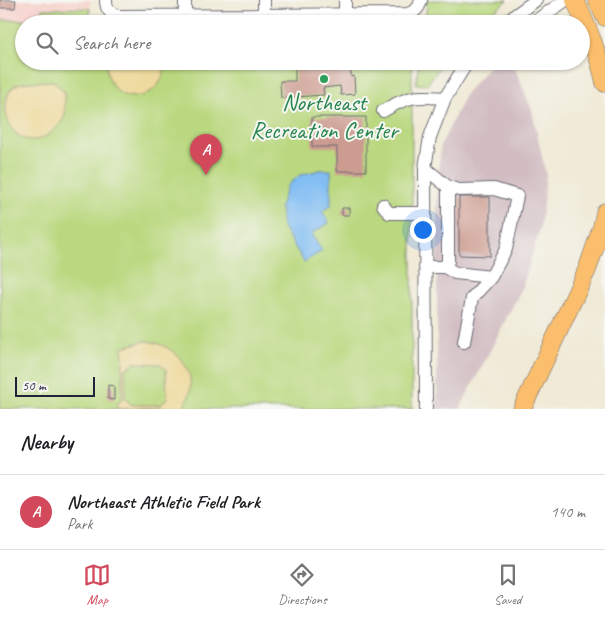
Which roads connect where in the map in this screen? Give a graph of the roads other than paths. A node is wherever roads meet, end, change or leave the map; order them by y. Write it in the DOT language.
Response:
graph roads {
  1 [pos="185,0"];
  2 [pos="264,0"];
  3 [pos="345,0"];
  4 [pos="421,0"];
  5 [pos="536,0"];
  6 [pos="566,0"];
  7 [pos="575,0"];
  8 [pos="597,0"];
  9 [pos="106,4"];
  10 [pos="264,14"];
  11 [pos="345,14"];
  12 [pos="115,15"];
  13 [pos="185,15"];
  14 [pos="515,15"];
  15 [pos="544,15"];
  16 [pos="581,15"];
  17 [pos="605,17"];
  18 [pos="590,35"];
  19 [pos="462,70"];
  20 [pos="467,70"];
  21 [pos="457,79"];
  22 [pos="605,83"];
  23 [pos="445,98"];
  24 [pos="383,111"];
  25 [pos="425,168"];
  26 [pos="448,187"];
  27 [pos="382,205"];
  28 [pos="605,212"];
  29 [pos="425,213"];
  30 [pos="445,266"];
  31 [pos="425,267"];
  32 [pos="491,278"];
  33 [pos="464,342"];
  34 [pos="426,409"];
  35 [pos="522,409"];
  1 -- 13 [label="street"];
  2 -- 10 [label="street"];
  3 -- 11 [label="street"];
  4 -- 11 [label="street"];
  5 -- 14 [label="street"];
  6 -- 15 [label="street"];
  7 -- 16 [label="highway"];
  8 -- 17 [label="highway"];
  9 -- 12 [label="street"];
  10 -- 11 [label="street"];
  10 -- 13 [label="street"];
  18 -- 22 [label="highway"];
  19 -- 21 [label="street"];
  20 -- 21 [label="street"];
  21 -- 23 [label="street"];
  23 -- 24 [label="street"];
  23 -- 25 [label="street"];
  25 -- 26 [label="street"];
  25 -- 29 [label="street"];
  26 -- 30 [label="street"];
  26 -- 32 [label="street"];
  27 -- 29 [label="street"];
  28 -- 35 [label="highway"];
  29 -- 31 [label="street"];
  30 -- 31 [label="street"];
  30 -- 32 [label="street"];
  31 -- 34 [label="street"];
  32 -- 33 [label="street"];
}
